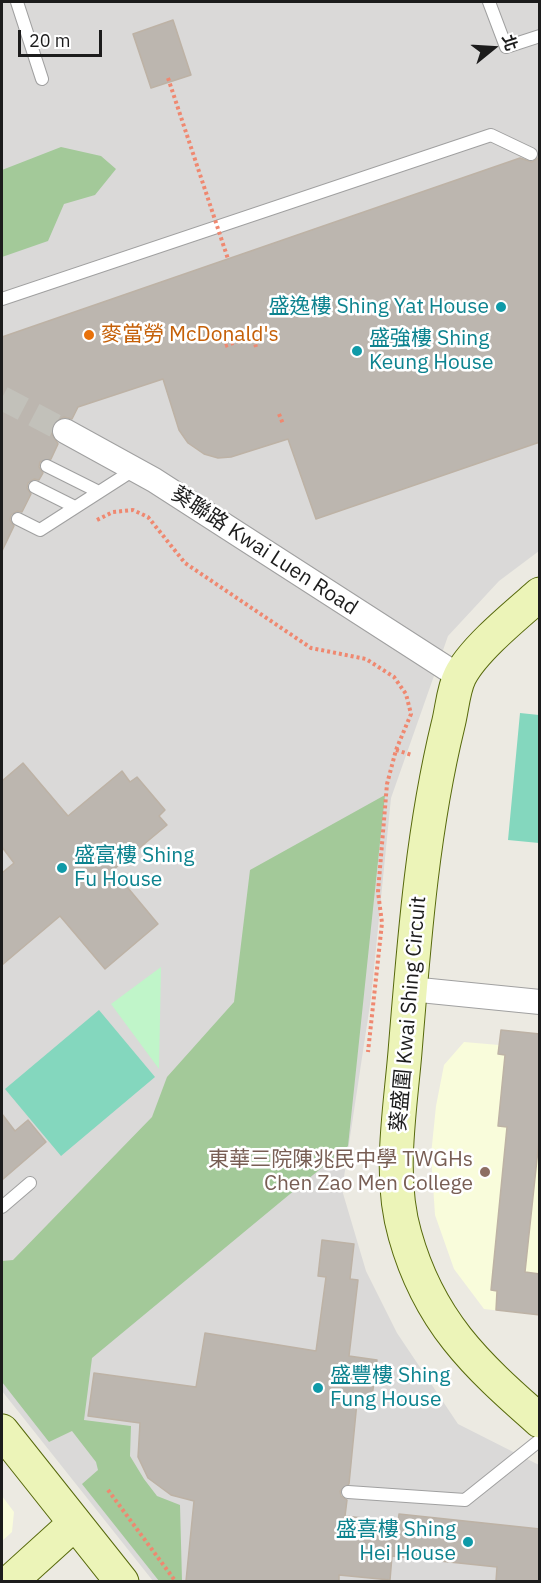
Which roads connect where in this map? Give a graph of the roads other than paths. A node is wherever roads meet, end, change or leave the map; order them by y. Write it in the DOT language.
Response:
graph roads {
  1 [pos="17,2"];
  2 [pos="489,2"];
  3 [pos="540,36"];
  4 [pos="42,79"];
  5 [pos="531,154"];
  6 [pos="2,299"];
  7 [pos="65,430"];
  8 [pos="47,466"];
  9 [pos="135,469"];
  10 [pos="35,487"];
  11 [pos="99,492"];
  12 [pos="75,507"];
  13 [pos="18,519"];
  14 [pos="540,594"];
  15 [pos="460,677"];
  16 [pos="410,989"];
  17 [pos="540,1002"];
  18 [pos="30,1183"];
  19 [pos="2,1207"];
  20 [pos="540,1421"];
  21 [pos="2,1431"];
  22 [pos="540,1440"];
  23 [pos="348,1492"];
  24 [pos="74,1524"];
  25 [pos="10,1581"];
  26 [pos="122,1581"];
  1 -- 4 [label="lane"];
  2 -- 3 [label="lane"];
  5 -- 6 [label="lane"];
  7 -- 9 [label="street, 葵聯路 Kwai Luen Road"];
  8 -- 11 [label="lane"];
  9 -- 11 [label="lane"];
  9 -- 15 [label="street, 葵聯路 Kwai Luen Road"];
  10 -- 12 [label="lane"];
  11 -- 12 [label="lane"];
  12 -- 13 [label="lane"];
  14 -- 15 [label="street, 葵盛圍 Kwai Shing Circuit"];
  15 -- 16 [label="street, 葵盛圍 Kwai Shing Circuit"];
  16 -- 17 [label="street"];
  16 -- 20 [label="street, 葵盛圍 Kwai Shing Circuit"];
  18 -- 19 [label="lane"];
  21 -- 24 [label="street"];
  22 -- 23 [label="lane"];
  24 -- 25 [label="street"];
  24 -- 26 [label="street"];
}
